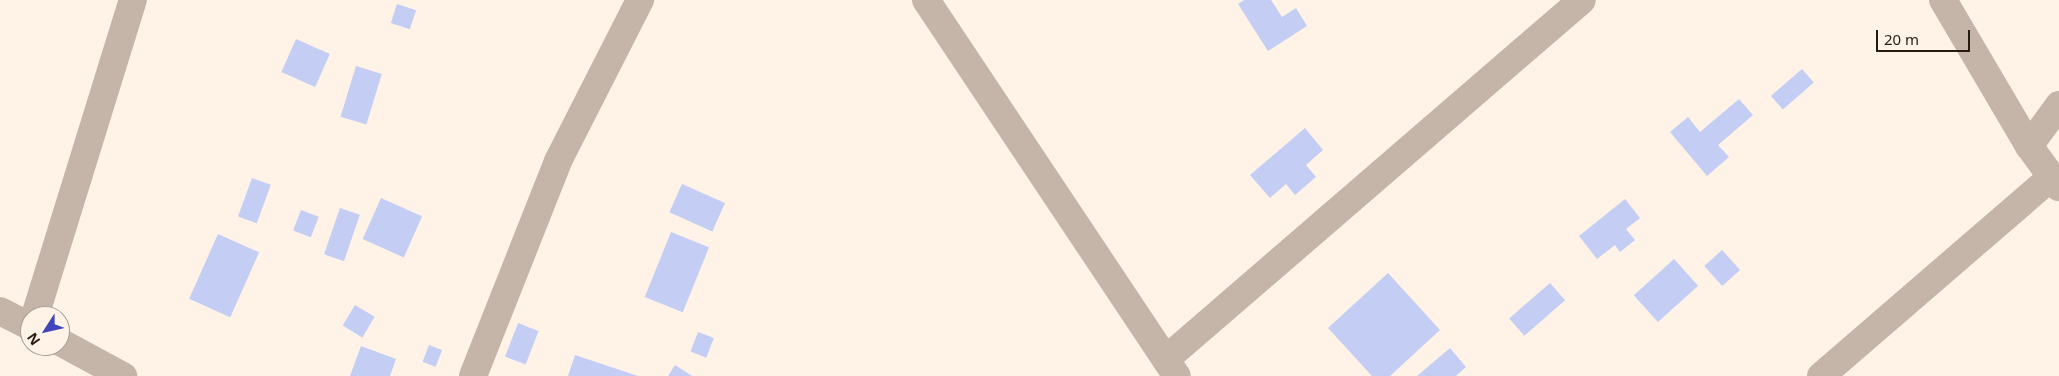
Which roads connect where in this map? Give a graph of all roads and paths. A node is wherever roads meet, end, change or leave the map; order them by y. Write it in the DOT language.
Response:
graph roads {
  1 [pos="133,0"];
  2 [pos="640,0"];
  3 [pos="926,0"];
  4 [pos="1582,0"];
  5 [pos="1943,0"];
  6 [pos="2059,106"];
  7 [pos="2029,146"];
  8 [pos="2055,182"];
  9 [pos="38,306"];
  10 [pos="0,311"];
  11 [pos="20,321"];
  12 [pos="70,347"];
  13 [pos="1171,367"];
  14 [pos="123,376"];
  15 [pos="473,376"];
  16 [pos="1820,376"];
  1 -- 9 [label="street"];
  2 -- 15 [label="street"];
  3 -- 13 [label="street"];
  4 -- 13 [label="street"];
  5 -- 7 [label="street"];
  6 -- 7 [label="street"];
  7 -- 8 [label="street"];
  8 -- 16 [label="street"];
  10 -- 11 [label="street"];
  12 -- 14 [label="street"];
}
